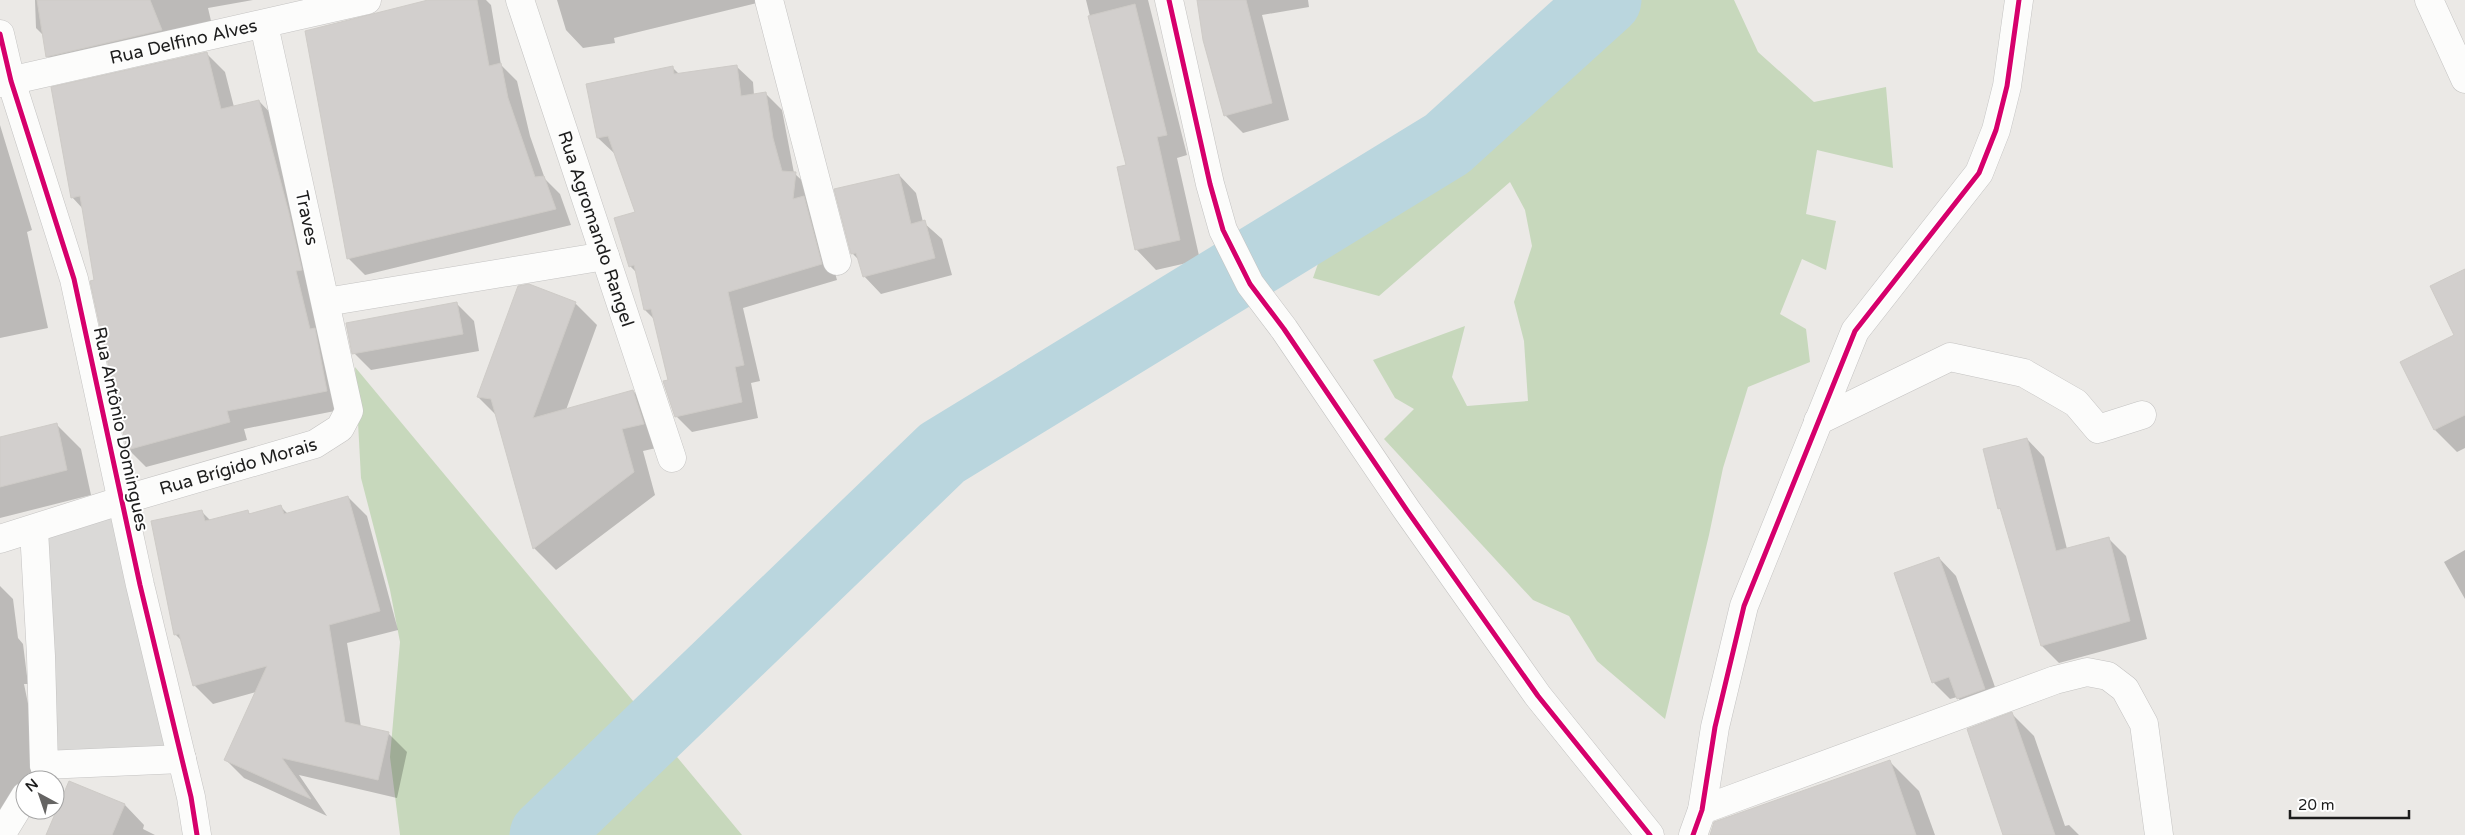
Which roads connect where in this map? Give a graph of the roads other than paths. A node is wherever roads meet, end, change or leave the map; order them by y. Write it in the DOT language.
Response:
graph roads {
  1 [pos="367,0"];
  2 [pos="520,0"];
  3 [pos="769,0"];
  4 [pos="1169,0"];
  5 [pos="2020,0"];
  6 [pos="2429,0"];
  7 [pos="264,25"];
  8 [pos="0,34"];
  9 [pos="2465,79"];
  10 [pos="6,82"];
  11 [pos="605,256"];
  12 [pos="837,261"];
  13 [pos="326,302"];
  14 [pos="349,411"];
  15 [pos="2142,415"];
  16 [pos="1818,421"];
  17 [pos="672,458"];
  18 [pos="123,500"];
  19 [pos="34,530"];
  20 [pos="0,539"];
  21 [pos="182,759"];
  22 [pos="39,770"];
  23 [pos="65,770"];
  24 [pos="1702,810"];
  25 [pos="15,812"];
  26 [pos="1,835"];
  27 [pos="197,835"];
  28 [pos="1650,835"];
  29 [pos="1693,835"];
  30 [pos="2159,835"];
  1 -- 7 [label="street, Rua Delfino Alves"];
  2 -- 11 [label="street, Rua Agromando Rangel"];
  3 -- 12 [label="street"];
  4 -- 28 [label="street"];
  5 -- 16 [label="street"];
  6 -- 9 [label="street"];
  7 -- 10 [label="street, Rua Delfino Alves"];
  7 -- 13 [label="street, Traves"];
  8 -- 10 [label="street, Rua Antônio Domingues"];
  10 -- 18 [label="street, Rua Antônio Domingues"];
  11 -- 13 [label="street"];
  11 -- 17 [label="street, Rua Agromando Rangel"];
  13 -- 14 [label="street, Traves"];
  14 -- 18 [label="street, Rua Brígido Morais"];
  15 -- 16 [label="street"];
  16 -- 24 [label="street"];
  18 -- 19 [label="street, Rua Brígido Morais"];
  18 -- 21 [label="street, Rua Antônio Domingues"];
  19 -- 20 [label="street, Rua Brígido Morais"];
  19 -- 22 [label="street"];
  21 -- 23 [label="street"];
  21 -- 27 [label="street, Rua Antônio Domingues"];
  24 -- 29 [label="street"];
  24 -- 30 [label="street"];
  25 -- 26 [label="street"];
}
